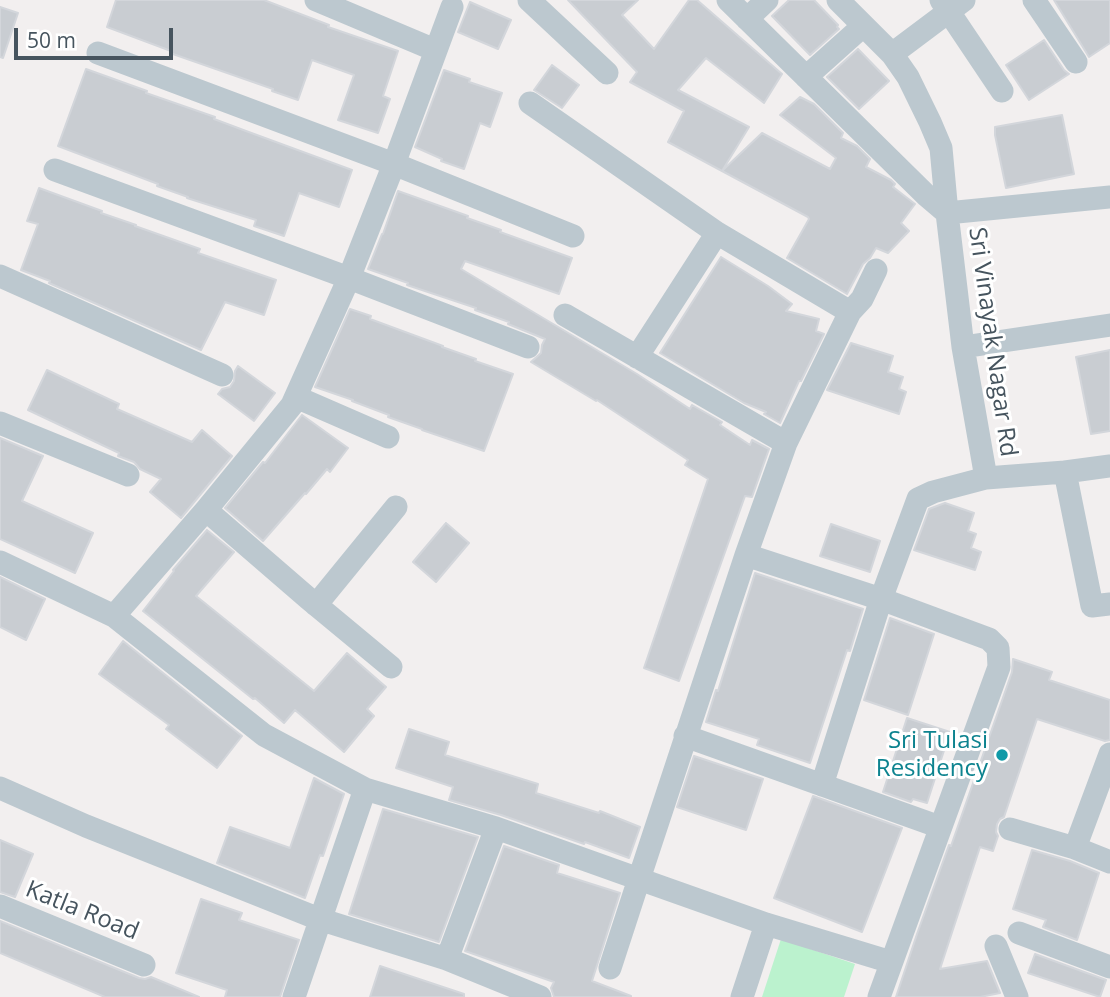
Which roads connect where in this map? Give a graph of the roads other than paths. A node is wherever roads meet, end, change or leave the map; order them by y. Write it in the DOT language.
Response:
graph roads {
  1 [pos="316,0"];
  2 [pos="529,0"];
  3 [pos="728,0"];
  4 [pos="767,0"];
  5 [pos="838,0"];
  6 [pos="1034,0"];
  7 [pos="951,4"];
  8 [pos="452,7"];
  9 [pos="747,19"];
  10 [pos="863,26"];
  11 [pos="435,50"];
  12 [pos="98,53"];
  13 [pos="892,54"];
  14 [pos="1076,62"];
  15 [pos="607,73"];
  16 [pos="806,77"];
  17 [pos="1002,91"];
  18 [pos="530,103"];
  19 [pos="394,164"];
  20 [pos="55,170"];
  21 [pos="1110,197"];
  22 [pos="947,213"];
  23 [pos="717,233"];
  24 [pos="573,236"];
  25 [pos="876,270"];
  26 [pos="0,277"];
  27 [pos="349,278"];
  28 [pos="850,312"];
  29 [pos="565,315"];
  30 [pos="1110,325"];
  31 [pos="528,347"];
  32 [pos="963,347"];
  33 [pos="637,357"];
  34 [pos="222,375"];
  35 [pos="296,397"];
  36 [pos="0,423"];
  37 [pos="388,437"];
  38 [pos="786,443"];
  39 [pos="1110,466"];
  40 [pos="1065,472"];
  41 [pos="128,475"];
  42 [pos="986,478"];
  43 [pos="396,507"];
  44 [pos="206,510"];
  45 [pos="746,555"];
  46 [pos="0,562"];
  47 [pos="881,599"];
  48 [pos="1110,604"];
  49 [pos="316,605"];
  50 [pos="114,616"];
  51 [pos="391,667"];
  52 [pos="685,736"];
  53 [pos="1110,754"];
  54 [pos="822,785"];
  55 [pos="0,788"];
  56 [pos="365,789"];
  57 [pos="940,827"];
  58 [pos="496,828"];
  59 [pos="1010,829"];
  60 [pos="1075,848"];
  61 [pos="1110,862"];
  62 [pos="639,879"];
  63 [pos="0,906"];
  64 [pos="319,919"];
  65 [pos="766,924"];
  66 [pos="1019,933"];
  67 [pos="996,946"];
  68 [pos="447,959"];
  69 [pos="891,962"];
  70 [pos="144,965"];
  71 [pos="1110,967"];
  72 [pos="610,968"];
  73 [pos="294,997"];
  74 [pos="540,997"];
  75 [pos="742,997"];
  76 [pos="879,997"];
  77 [pos="1017,997"];
  1 -- 11 [label="street"];
  2 -- 15 [label="street"];
  3 -- 9 [label="street"];
  4 -- 9 [label="street"];
  5 -- 10 [label="street, Sri Vinayak Nagar Rd"];
  6 -- 14 [label="street"];
  7 -- 13 [label="street"];
  7 -- 17 [label="street"];
  8 -- 11 [label="street"];
  9 -- 16 [label="street"];
  10 -- 13 [label="street, Sri Vinayak Nagar Rd"];
  10 -- 16 [label="street"];
  11 -- 19 [label="street"];
  12 -- 19 [label="street"];
  13 -- 22 [label="street, Sri Vinayak Nagar Rd"];
  16 -- 22 [label="street"];
  18 -- 23 [label="street"];
  19 -- 24 [label="street"];
  19 -- 27 [label="street"];
  20 -- 27 [label="street"];
  21 -- 22 [label="street"];
  22 -- 32 [label="street, Sri Vinayak Nagar Rd"];
  23 -- 28 [label="street"];
  23 -- 33 [label="street"];
  25 -- 28 [label="street"];
  26 -- 34 [label="street"];
  27 -- 31 [label="street"];
  27 -- 35 [label="street"];
  28 -- 38 [label="street"];
  29 -- 33 [label="street"];
  30 -- 32 [label="street"];
  32 -- 42 [label="street, Sri Vinayak Nagar Rd"];
  33 -- 38 [label="street"];
  35 -- 37 [label="street"];
  35 -- 44 [label="street"];
  36 -- 41 [label="street"];
  38 -- 45 [label="street"];
  39 -- 40 [label="street"];
  40 -- 42 [label="street"];
  40 -- 48 [label="street"];
  42 -- 47 [label="street"];
  43 -- 49 [label="street"];
  44 -- 49 [label="street"];
  44 -- 50 [label="street"];
  45 -- 47 [label="street"];
  45 -- 52 [label="street"];
  46 -- 50 [label="street"];
  47 -- 54 [label="street"];
  47 -- 57 [label="street"];
  49 -- 51 [label="street"];
  50 -- 56 [label="street"];
  52 -- 54 [label="street"];
  52 -- 62 [label="street"];
  53 -- 60 [label="street"];
  54 -- 57 [label="street"];
  55 -- 64 [label="street"];
  56 -- 58 [label="street"];
  56 -- 64 [label="street"];
  57 -- 69 [label="street"];
  58 -- 62 [label="street"];
  58 -- 68 [label="street"];
  59 -- 60 [label="street"];
  60 -- 61 [label="street"];
  62 -- 65 [label="street"];
  62 -- 72 [label="street"];
  63 -- 70 [label="street, Katla Road"];
  64 -- 68 [label="street"];
  64 -- 73 [label="street"];
  65 -- 69 [label="street"];
  65 -- 75 [label="street"];
  66 -- 71 [label="street"];
  67 -- 77 [label="street"];
  68 -- 74 [label="street"];
  69 -- 76 [label="street"];
}
